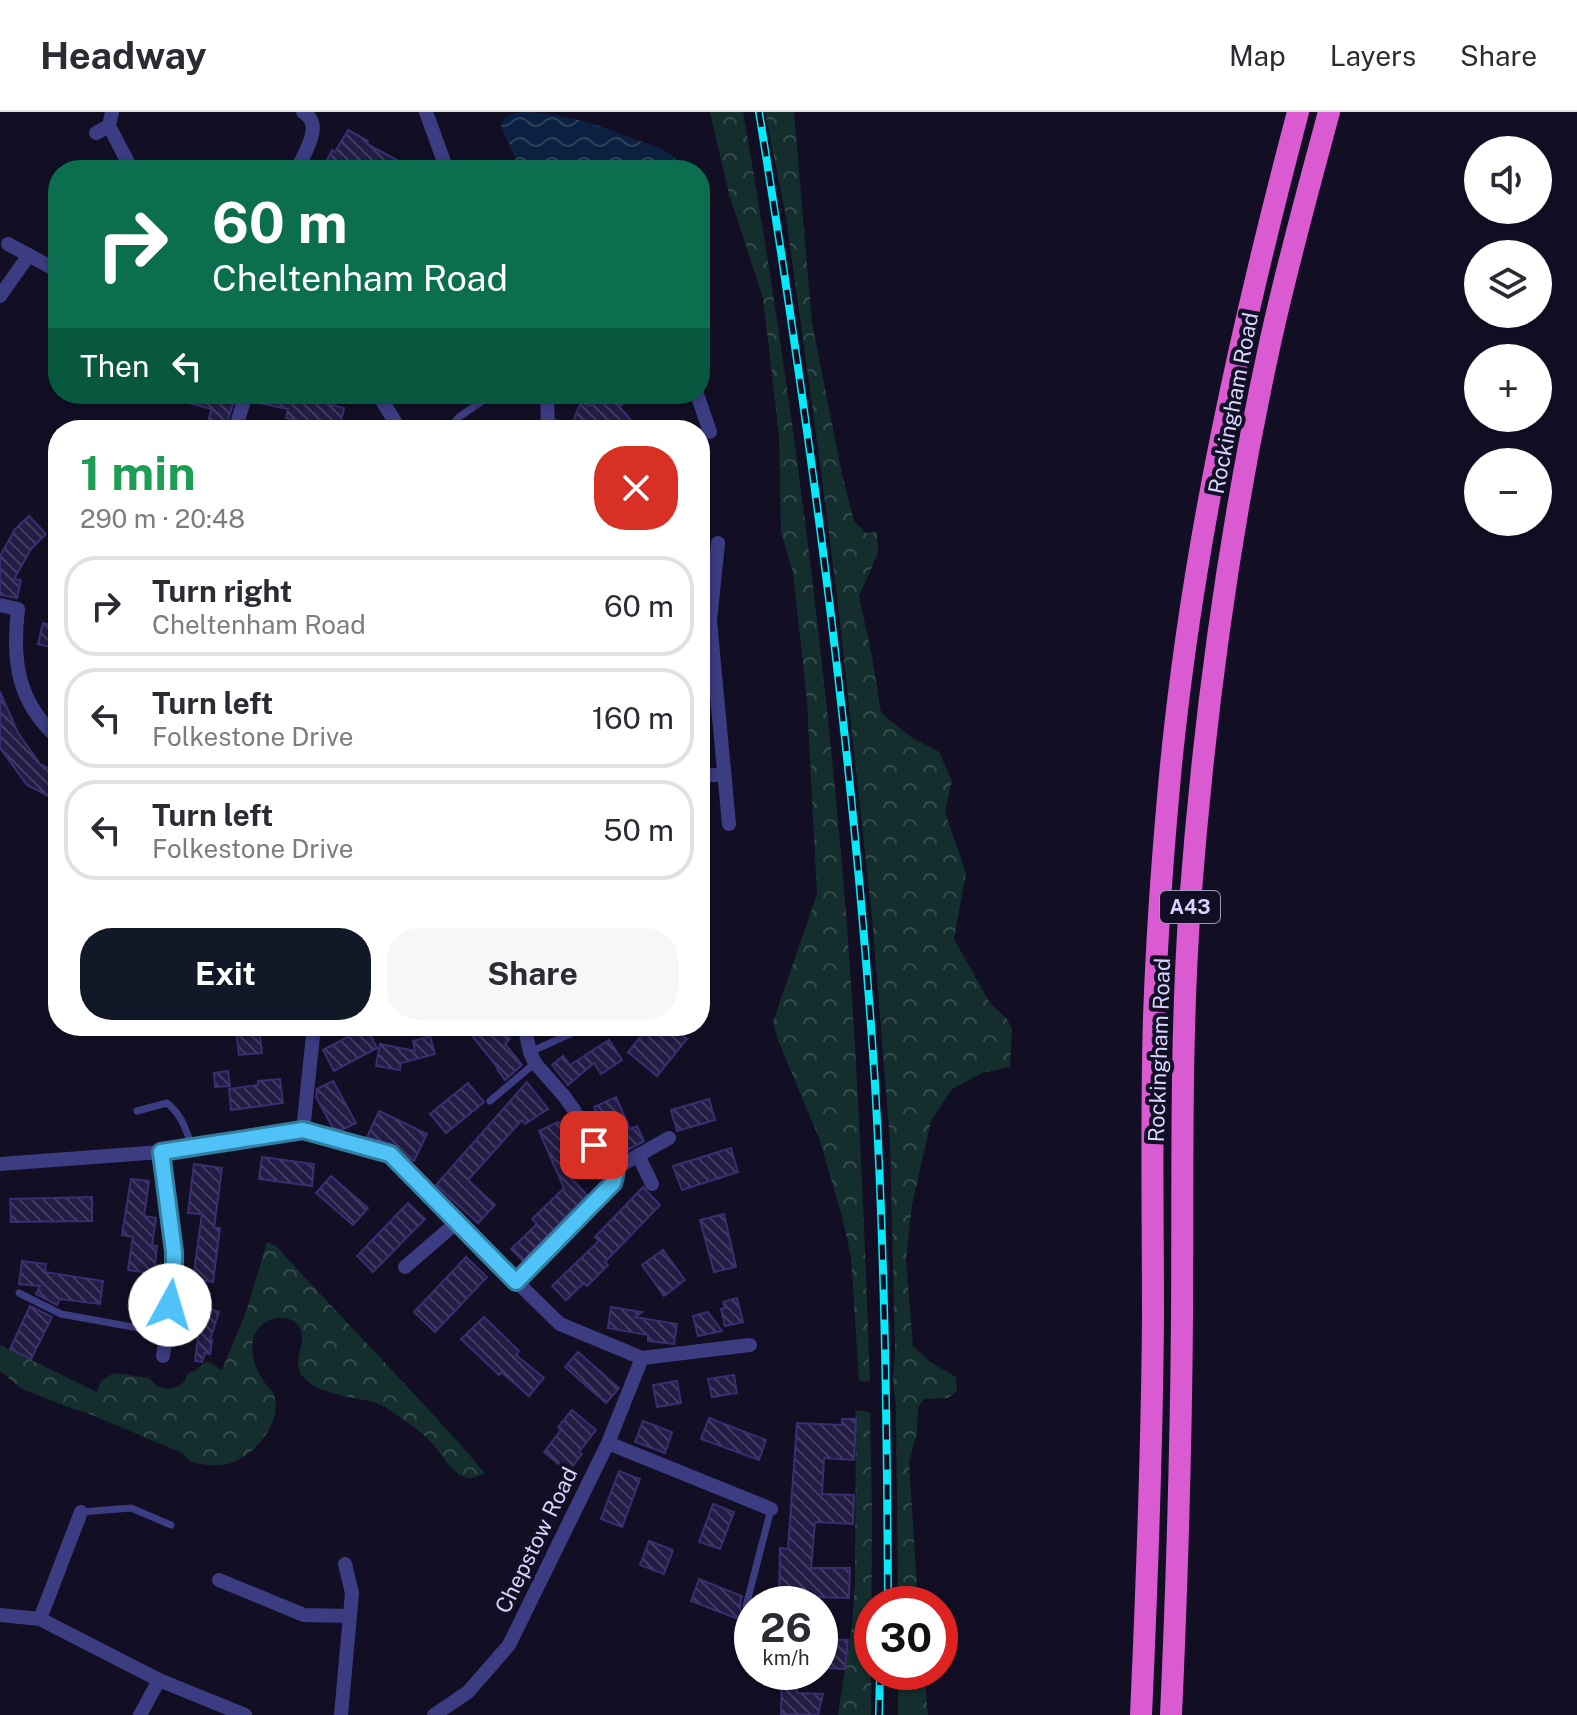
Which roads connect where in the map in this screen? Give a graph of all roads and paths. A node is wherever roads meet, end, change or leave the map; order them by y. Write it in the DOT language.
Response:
graph roads {
  1 [pos="303,112"];
  2 [pos="426,112"];
  3 [pos="1298,112"];
  4 [pos="1329,112"];
  5 [pos="106,123"];
  6 [pos="126,160"];
  7 [pos="302,160"];
  8 [pos="443,160"];
  9 [pos="8,244"];
  10 [pos="29,255"];
  11 [pos="48,265"];
  12 [pos="0,296"];
  13 [pos="478,404"];
  14 [pos="456,420"];
  15 [pos="718,543"];
  16 [pos="0,605"];
  17 [pos="48,727"];
  18 [pos="710,775"];
  19 [pos="724,775"];
  20 [pos="729,824"];
  21 [pos="313,1036"];
  22 [pos="527,1036"];
  23 [pos="567,1036"];
  24 [pos="533,1058"];
  25 [pos="490,1101"];
  26 [pos="137,1111"];
  27 [pos="303,1130"];
  28 [pos="669,1138"];
  29 [pos="192,1147"];
  30 [pos="161,1152"];
  31 [pos="638,1155"];
  32 [pos="0,1164"];
  33 [pos="616,1168"];
  34 [pos="652,1184"];
  35 [pos="456,1223"];
  36 [pos="405,1267"];
  37 [pos="516,1282"];
  38 [pos="19,1293"];
  39 [pos="166,1333"];
  40 [pos="750,1345"];
  41 [pos="163,1356"];
  42 [pos="642,1358"];
  43 [pos="608,1443"];
  44 [pos="771,1509"];
  45 [pos="81,1512"];
  46 [pos="171,1525"];
  47 [pos="345,1564"];
  48 [pos="219,1580"];
  49 [pos="751,1586"];
  50 [pos="0,1615"];
  51 [pos="349,1616"];
  52 [pos="40,1619"];
  53 [pos="159,1680"];
  54 [pos="140,1715"];
  55 [pos="245,1715"];
  56 [pos="341,1715"];
  57 [pos="434,1715"];
  58 [pos="1141,1715"];
  59 [pos="1171,1715"];
  1 -- 7 [label="street"];
  2 -- 8 [label="street"];
  3 -- 58 [label="highway, Rockingham Road / A43"];
  4 -- 59 [label="highway, Rockingham Road / A43"];
  5 -- 6 [label="street"];
  9 -- 10 [label="street"];
  10 -- 11 [label="street"];
  10 -- 12 [label="street"];
  13 -- 14 [label="lane"];
  15 -- 19 [label="street"];
  16 -- 17 [label="street"];
  18 -- 19 [label="street"];
  19 -- 20 [label="street"];
  21 -- 27 [label="street"];
  22 -- 24 [label="street"];
  23 -- 24 [label="lane"];
  24 -- 25 [label="lane"];
  24 -- 33 [label="street"];
  26 -- 29 [label="lane"];
  27 -- 29 [label="street"];
  27 -- 35 [label="street"];
  28 -- 31 [label="street"];
  29 -- 30 [label="street"];
  30 -- 32 [label="street"];
  30 -- 39 [label="street"];
  31 -- 33 [label="street"];
  31 -- 34 [label="street"];
  33 -- 37 [label="street"];
  35 -- 36 [label="street"];
  35 -- 37 [label="street"];
  37 -- 42 [label="street"];
  38 -- 39 [label="lane"];
  39 -- 41 [label="street"];
  40 -- 42 [label="street"];
  42 -- 43 [label="street, Chepstow Road"];
  43 -- 44 [label="street"];
  43 -- 57 [label="street, Chepstow Road"];
  44 -- 49 [label="lane"];
  45 -- 46 [label="lane"];
  45 -- 52 [label="street"];
  47 -- 51 [label="street"];
  48 -- 51 [label="street"];
  50 -- 52 [label="street"];
  51 -- 56 [label="street"];
  52 -- 53 [label="street"];
  53 -- 54 [label="street"];
  53 -- 55 [label="street"];
}
